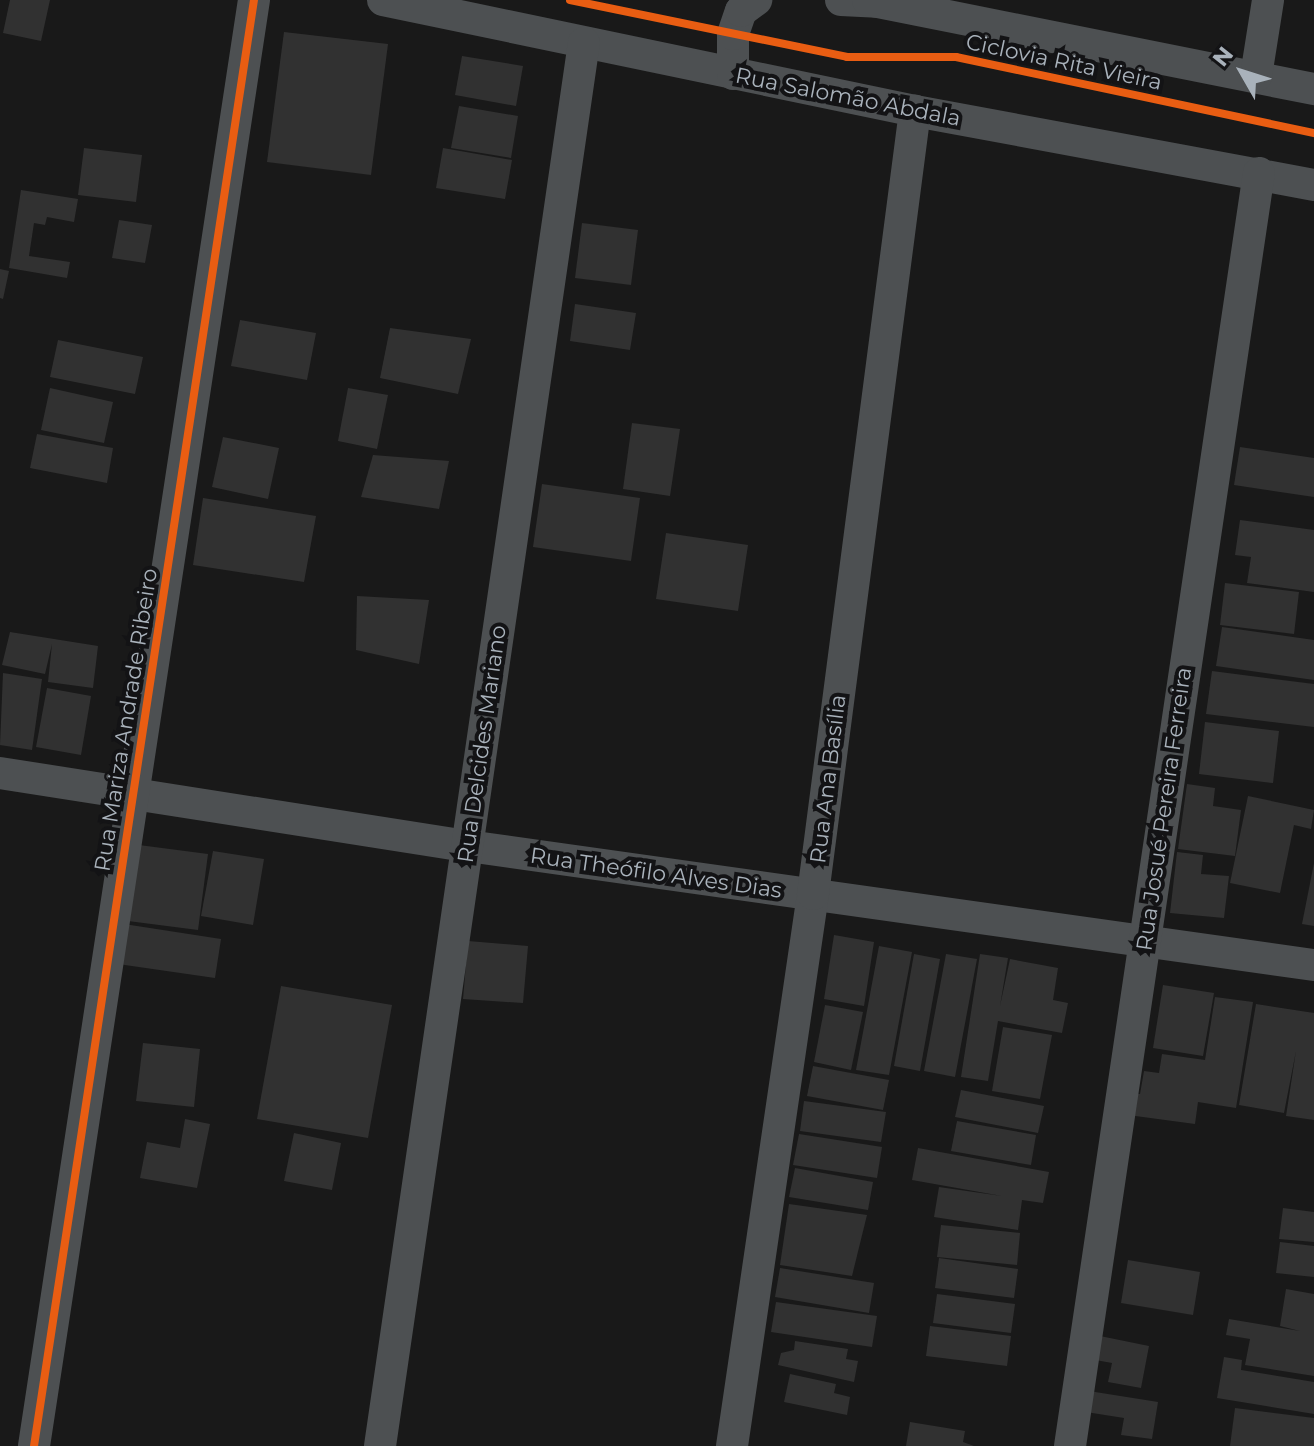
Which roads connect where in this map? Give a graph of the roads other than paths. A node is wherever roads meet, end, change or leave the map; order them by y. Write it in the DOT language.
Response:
graph roads {
  1 [pos="254,0"];
  2 [pos="383,0"];
  3 [pos="756,0"];
  4 [pos="841,0"];
  5 [pos="1268,0"];
  6 [pos="872,1"];
  7 [pos="927,5"];
  8 [pos="584,43"];
  9 [pos="733,74"];
  10 [pos="1256,76"];
  11 [pos="1314,89"];
  12 [pos="915,111"];
  13 [pos="1259,173"];
  14 [pos="1314,185"];
  15 [pos="0,773"];
  16 [pos="133,792"];
  17 [pos="468,846"];
  18 [pos="813,894"];
  19 [pos="1144,941"];
  20 [pos="1314,965"];
  21 [pos="34,1446"];
  22 [pos="380,1446"];
  23 [pos="732,1446"];
  24 [pos="1070,1446"];
  1 -- 16 [label="street, Rua Mariza Andrade Ribeiro"];
  2 -- 8 [label="street, Rua Salomão Abdala"];
  3 -- 9 [label="street"];
  4 -- 6 [label="street"];
  5 -- 10 [label="street"];
  6 -- 7 [label="street"];
  7 -- 10 [label="street"];
  8 -- 9 [label="street, Rua Salomão Abdala"];
  8 -- 17 [label="street, Rua Delcides Mariano"];
  9 -- 12 [label="street, Rua Salomão Abdala"];
  10 -- 11 [label="street"];
  12 -- 13 [label="street, Rua Salomão Abdala"];
  12 -- 18 [label="street, Rua Ana Basília"];
  13 -- 14 [label="street, Rua Salomão Abdala"];
  13 -- 19 [label="street, Rua Josué Pereira Ferreira"];
  15 -- 16 [label="street, Rua Theófilo Alves Dias"];
  16 -- 17 [label="street, Rua Theófilo Alves Dias"];
  16 -- 21 [label="street, Rua Mariza Andrade Ribeiro"];
  17 -- 18 [label="street, Rua Theófilo Alves Dias"];
  17 -- 22 [label="street, Rua Delcides Mariano"];
  18 -- 19 [label="street, Rua Theófilo Alves Dias"];
  18 -- 23 [label="street, Rua Ana Basília"];
  19 -- 20 [label="street, Rua Theófilo Alves Dias"];
  19 -- 24 [label="street, Rua Josué Pereira Ferreira"];
}
